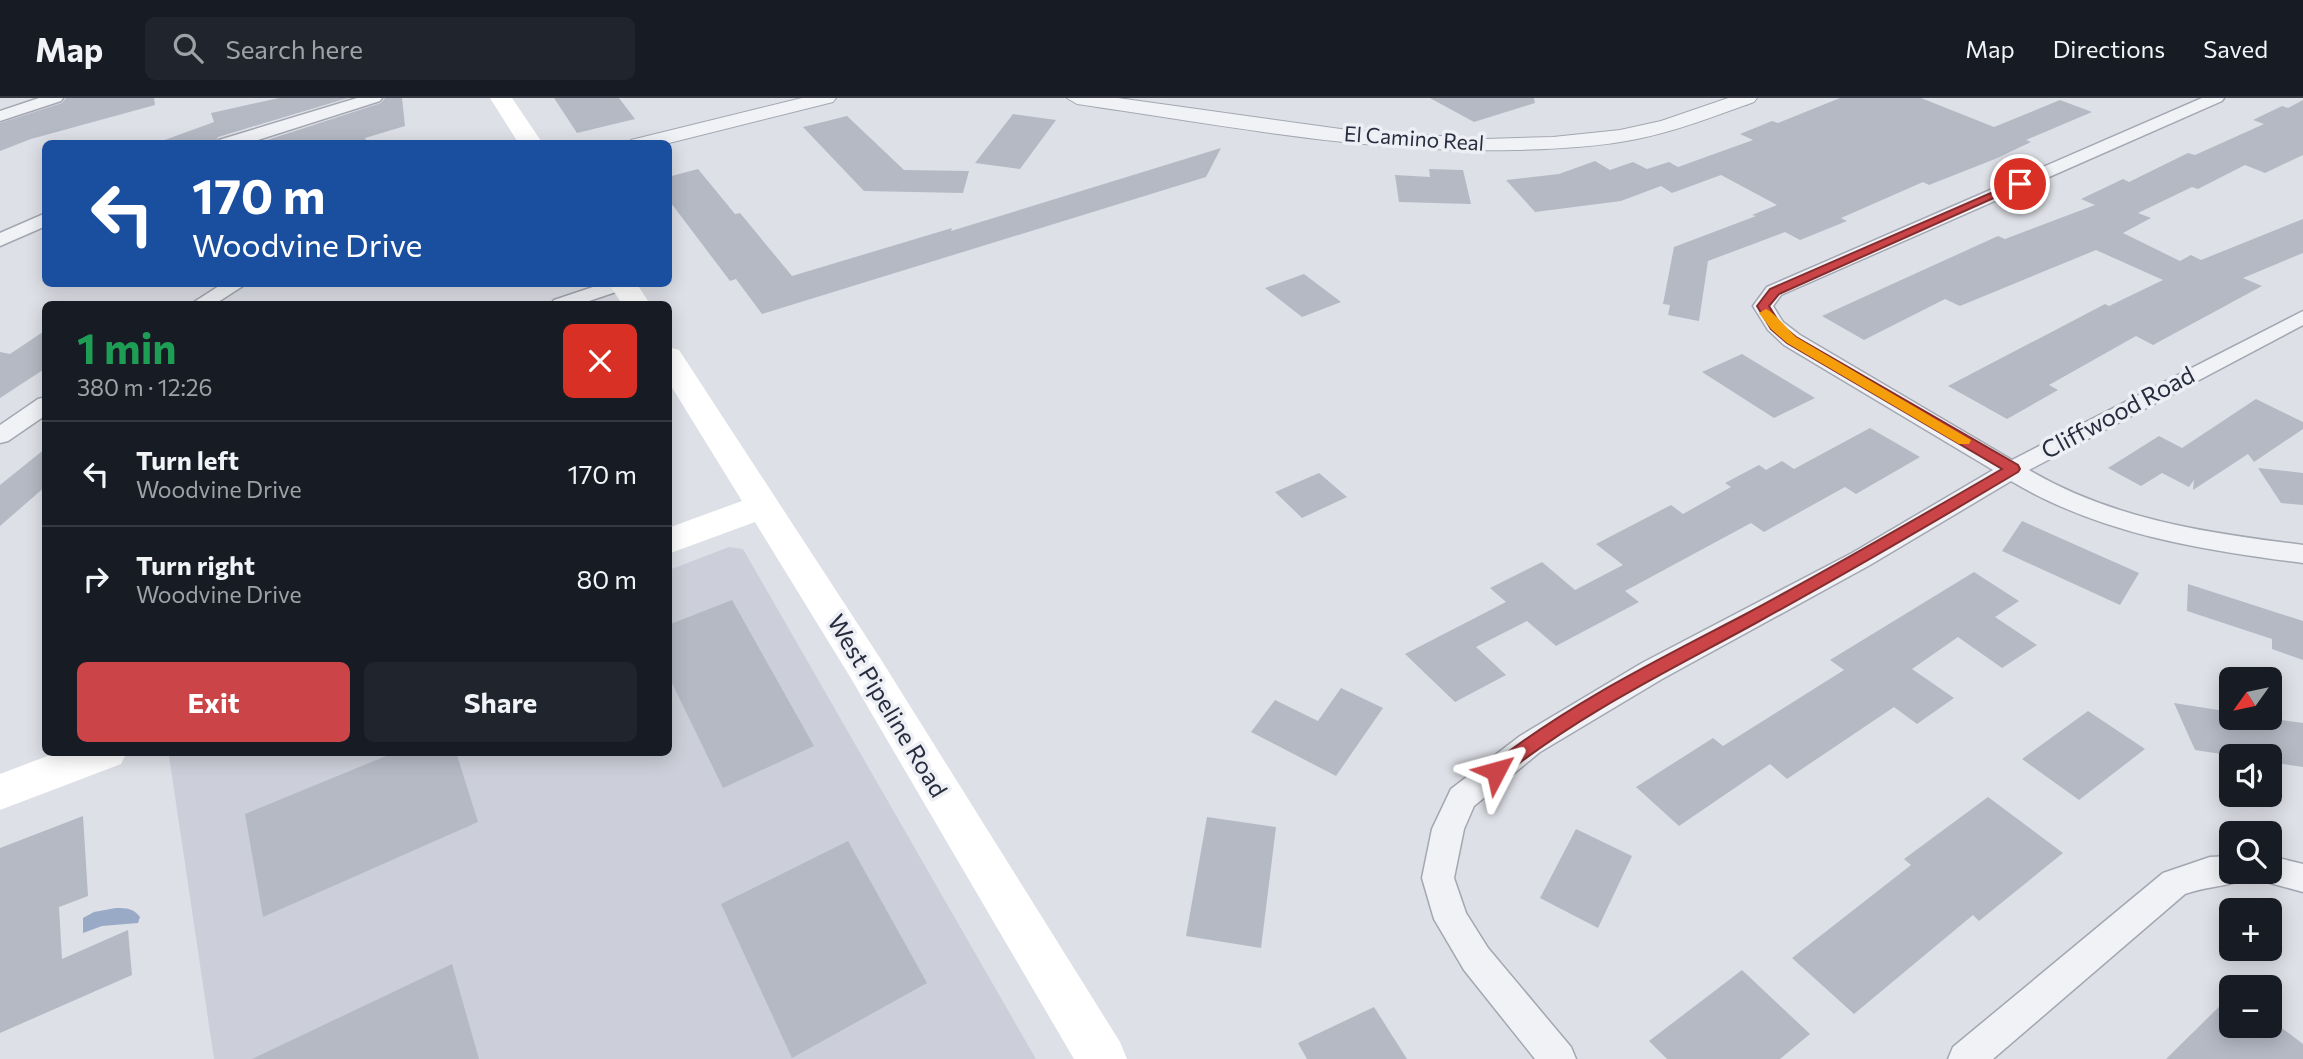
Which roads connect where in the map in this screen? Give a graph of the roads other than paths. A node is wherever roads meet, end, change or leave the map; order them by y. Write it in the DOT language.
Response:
graph roads {
  1 [pos="55,98"];
  2 [pos="374,98"];
  3 [pos="501,98"];
  4 [pos="826,98"];
  5 [pos="1077,98"];
  6 [pos="1747,98"];
  7 [pos="2216,98"];
  8 [pos="1161,103"];
  9 [pos="0,117"];
  10 [pos="238,140"];
  11 [pos="528,140"];
  12 [pos="654,140"];
  13 [pos="42,221"];
  14 [pos="0,240"];
  15 [pos="231,287"];
  16 [pos="613,287"];
  17 [pos="206,301"];
  18 [pos="570,301"];
  19 [pos="2303,317"];
  20 [pos="672,362"];
  21 [pos="42,407"];
  22 [pos="0,436"];
  23 [pos="2013,469"];
  24 [pos="763,506"];
  25 [pos="672,540"];
  26 [pos="2303,554"];
  27 [pos="95,756"];
  28 [pos="0,792"];
  29 [pos="2219,871"];
  30 [pos="2282,873"];
  31 [pos="2303,877"];
  32 [pos="1101,1059"];
  33 [pos="1558,1059"];
  34 [pos="1966,1059"];
  1 -- 9 [label="street"];
  2 -- 10 [label="street"];
  3 -- 11 [label="main road"];
  4 -- 12 [label="street"];
  5 -- 8 [label="street, El Camino Real"];
  6 -- 8 [label="street, El Camino Real"];
  7 -- 23 [label="street"];
  13 -- 14 [label="street"];
  15 -- 17 [label="street"];
  16 -- 18 [label="street"];
  19 -- 23 [label="street, Cliffwood Road"];
  20 -- 24 [label="main road, West Pipeline Road"];
  21 -- 22 [label="street"];
  23 -- 26 [label="street"];
  23 -- 33 [label="street, Cliffwood Road"];
  24 -- 25 [label="main road"];
  24 -- 32 [label="main road, West Pipeline Road"];
  27 -- 28 [label="main road"];
  29 -- 34 [label="street"];
  30 -- 31 [label="street"];
}
